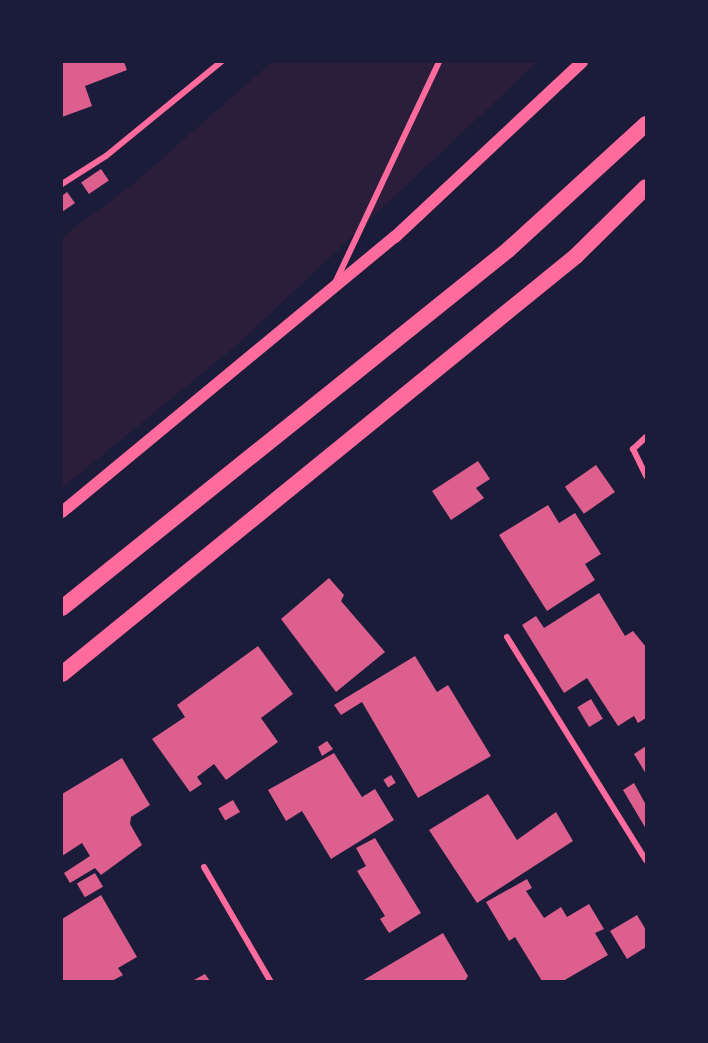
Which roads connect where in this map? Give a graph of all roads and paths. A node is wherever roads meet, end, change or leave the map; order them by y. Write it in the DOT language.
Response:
graph roads {
  1 [pos="220,62"];
  2 [pos="439,62"];
  3 [pos="582,62"];
  4 [pos="646,124"];
  5 [pos="62,184"];
  6 [pos="646,187"];
  7 [pos="331,292"];
  8 [pos="646,437"];
  9 [pos="646,476"];
  10 [pos="62,512"];
  11 [pos="62,608"];
  12 [pos="507,637"];
  13 [pos="62,674"];
  14 [pos="646,860"];
  15 [pos="204,867"];
  16 [pos="271,981"];
  1 -- 5 [label="street"];
  2 -- 7 [label="street"];
  3 -- 7 [label="main road"];
  4 -- 11 [label="highway"];
  6 -- 13 [label="highway"];
  7 -- 10 [label="main road"];
  8 -- 9 [label="street"];
  12 -- 14 [label="street"];
  15 -- 16 [label="street"];
}
